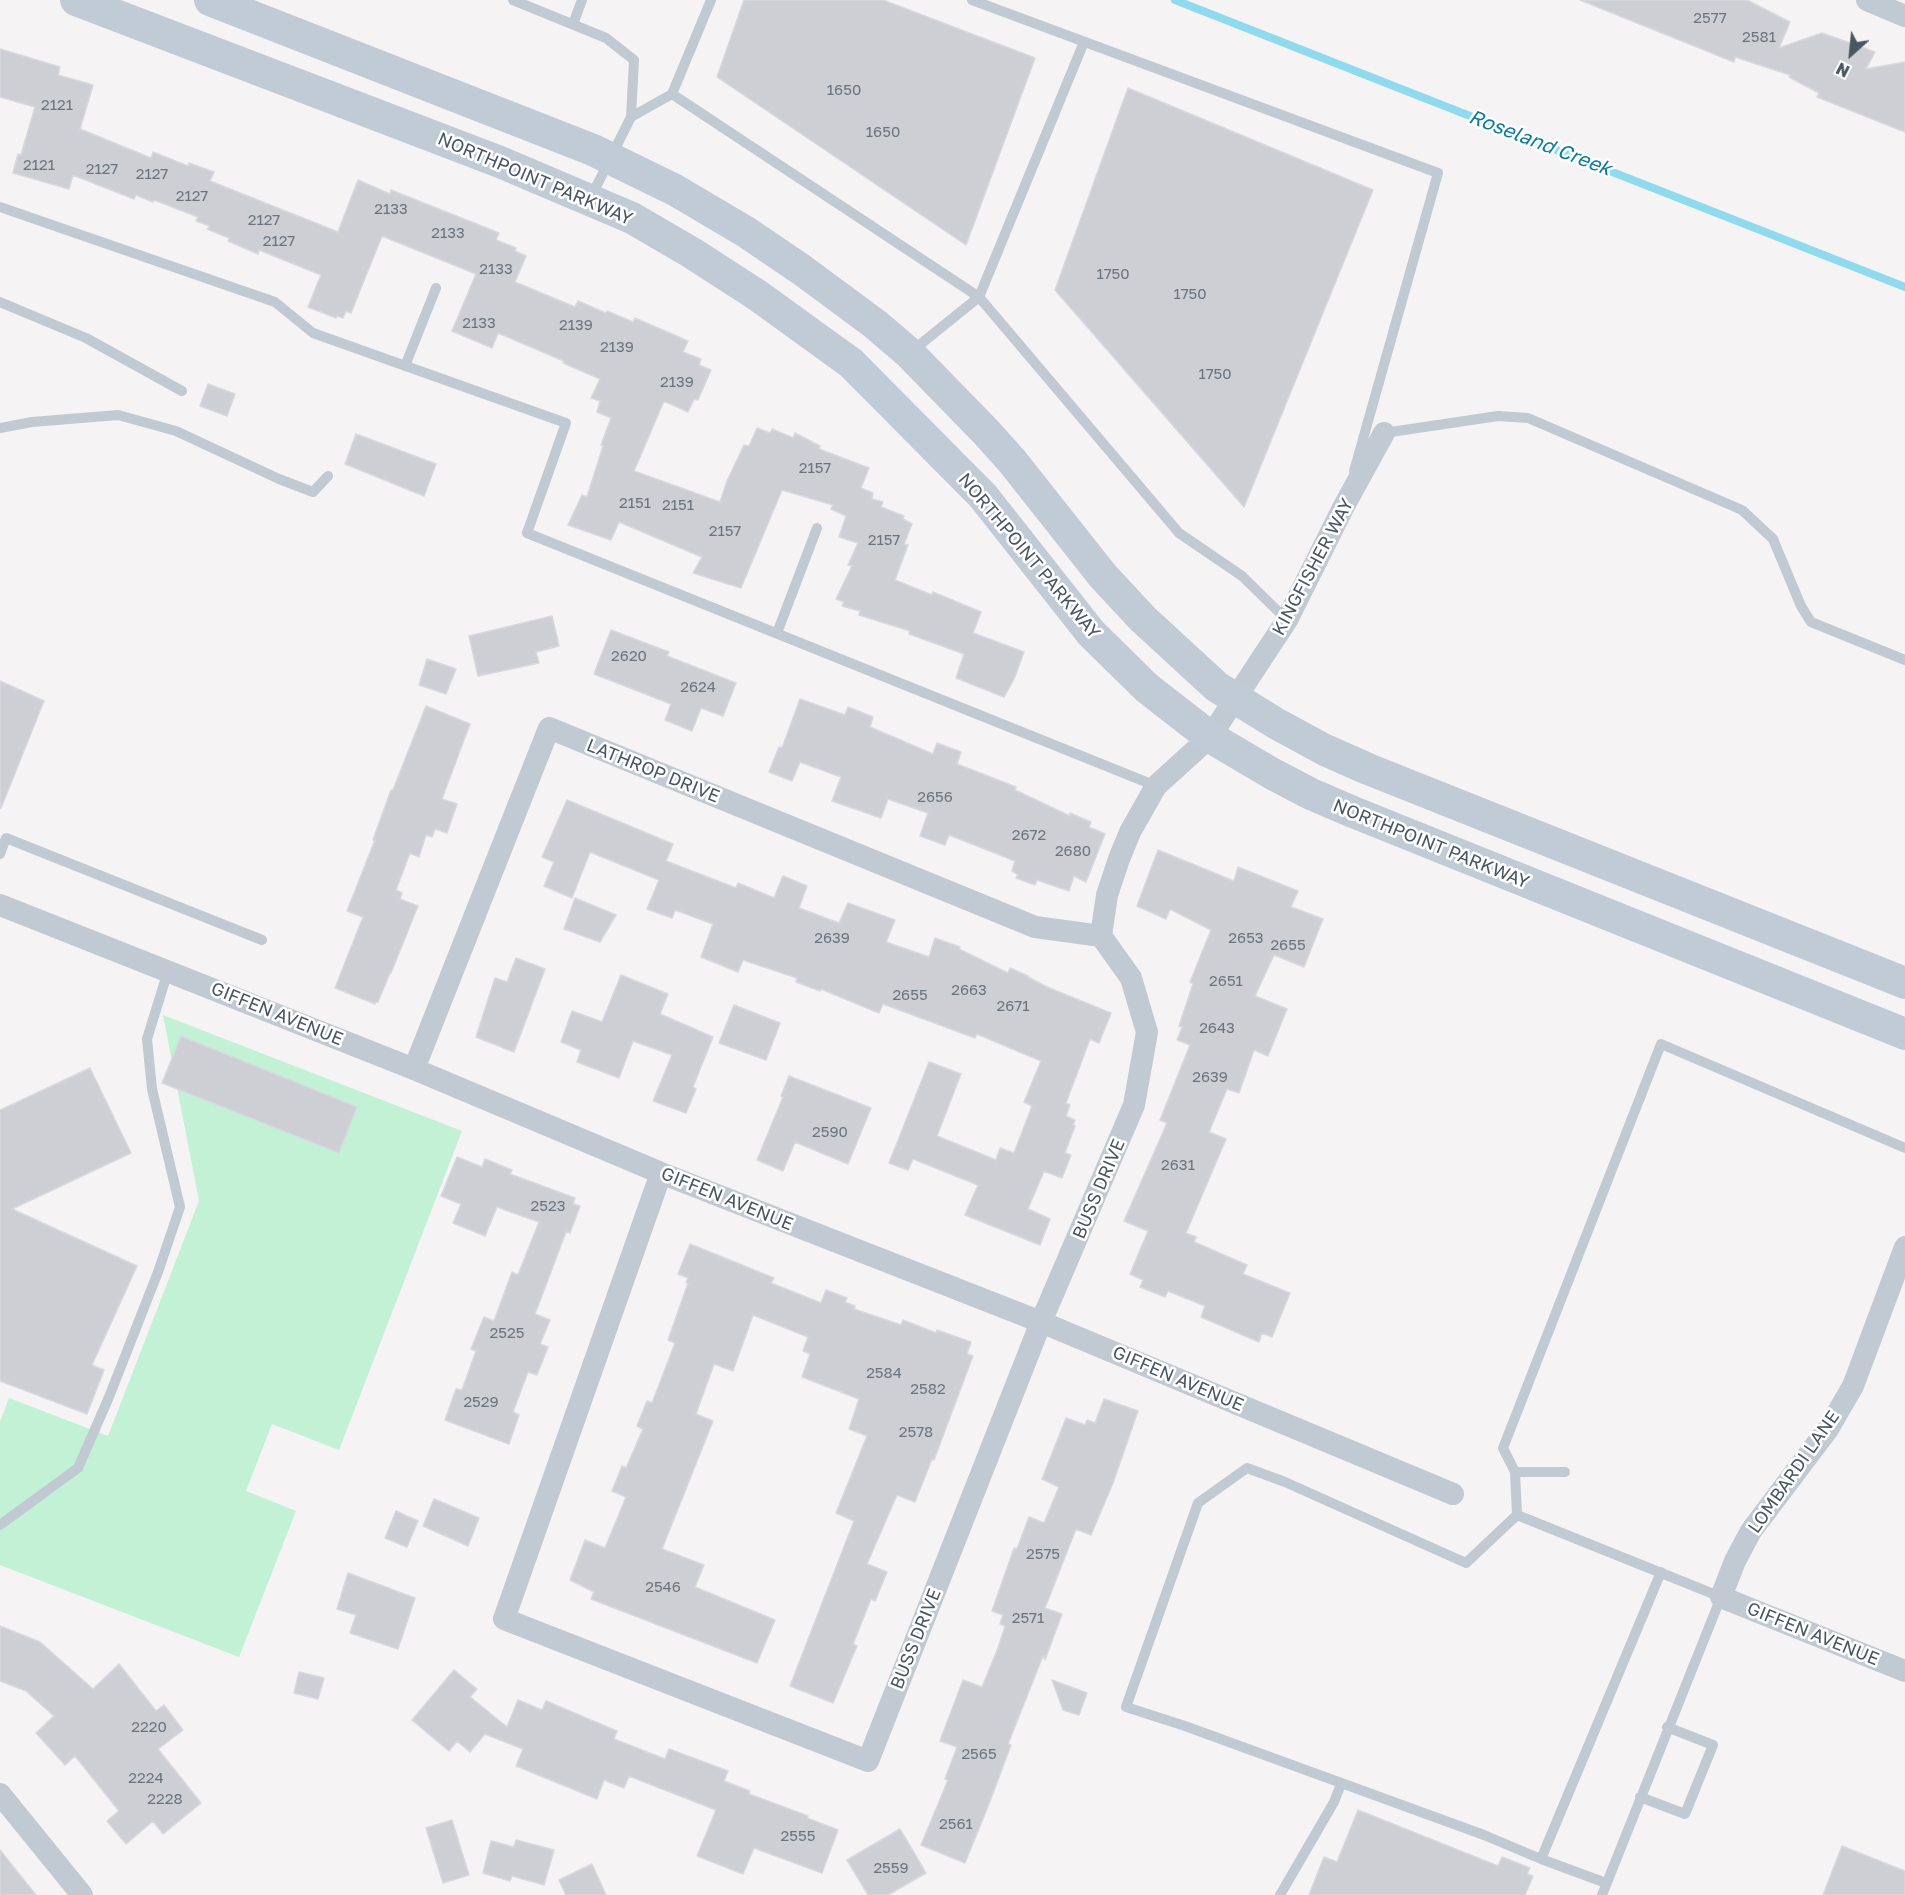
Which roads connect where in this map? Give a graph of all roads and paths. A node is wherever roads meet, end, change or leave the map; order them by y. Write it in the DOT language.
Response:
graph roads {
  1 [pos="76,0"];
  2 [pos="210,0"];
  3 [pos="513,0"];
  4 [pos="582,0"];
  5 [pos="711,0"];
  6 [pos="972,0"];
  7 [pos="1867,0"];
  8 [pos="1905,16"];
  9 [pos="573,24"];
  10 [pos="1084,42"];
  11 [pos="672,94"];
  12 [pos="631,117"];
  13 [pos="609,159"];
  14 [pos="590,199"];
  15 [pos="0,207"];
  16 [pos="436,288"];
  17 [pos="979,297"];
  18 [pos="0,302"];
  19 [pos="909,353"];
  20 [pos="405,366"];
  21 [pos="182,391"];
  22 [pos="0,428"];
  23 [pos="1384,433"];
  24 [pos="328,476"];
  25 [pos="1344,506"];
  26 [pos="817,528"];
  27 [pos="1287,620"];
  28 [pos="777,633"];
  29 [pos="1905,660"];
  30 [pos="1236,698"];
  31 [pos="1210,737"];
  32 [pos="1156,786"];
  33 [pos="0,854"];
  34 [pos="0,905"];
  35 [pos="1101,936"];
  36 [pos="262,940"];
  37 [pos="168,971"];
  38 [pos="1905,983"];
  39 [pos="1905,1034"];
  40 [pos="414,1069"];
  41 [pos="1905,1148"];
  42 [pos="661,1173"];
  43 [pos="1905,1247"];
  44 [pos="1041,1322"];
  45 [pos="1515,1472"];
  46 [pos="1565,1472"];
  47 [pos="1453,1494"];
  48 [pos="1517,1515"];
  49 [pos="0,1525"];
  50 [pos="1661,1572"];
  51 [pos="1721,1597"];
  52 [pos="1905,1671"];
  53 [pos="1667,1727"];
  54 [pos="1341,1784"];
  55 [pos="0,1794"];
  56 [pos="1640,1797"];
  57 [pos="1541,1859"];
  58 [pos="1606,1883"];
  59 [pos="82,1895"];
  60 [pos="1280,1895"];
  61 [pos="1602,1895"];
  1 -- 14 [label="street, NORTHPOINT PARKWAY"];
  2 -- 13 [label="street"];
  3 -- 9 [label="lane"];
  4 -- 9 [label="lane"];
  5 -- 11 [label="lane"];
  6 -- 10 [label="lane"];
  7 -- 8 [label="street"];
  9 -- 12 [label="lane"];
  10 -- 17 [label="lane"];
  10 -- 25 [label="lane"];
  11 -- 12 [label="lane"];
  11 -- 17 [label="lane"];
  12 -- 13 [label="lane"];
  13 -- 14 [label="lane"];
  13 -- 19 [label="street"];
  14 -- 31 [label="street, NORTHPOINT PARKWAY"];
  15 -- 20 [label="lane"];
  16 -- 20 [label="lane"];
  17 -- 19 [label="lane"];
  17 -- 27 [label="lane"];
  18 -- 21 [label="lane"];
  19 -- 30 [label="street"];
  20 -- 28 [label="lane"];
  22 -- 24 [label="lane"];
  23 -- 25 [label="street, KINGFISHER WAY"];
  23 -- 29 [label="lane"];
  25 -- 27 [label="street, KINGFISHER WAY"];
  26 -- 28 [label="lane"];
  27 -- 30 [label="street, KINGFISHER WAY"];
  28 -- 32 [label="lane"];
  30 -- 31 [label="street, KINGFISHER WAY"];
  30 -- 38 [label="street"];
  31 -- 32 [label="street"];
  31 -- 39 [label="street, NORTHPOINT PARKWAY"];
  32 -- 35 [label="street"];
  33 -- 36 [label="lane"];
  34 -- 37 [label="street, GIFFEN AVENUE"];
  35 -- 40 [label="street, LATHROP DRIVE"];
  35 -- 44 [label="street, BUSS DRIVE"];
  37 -- 40 [label="street, GIFFEN AVENUE"];
  37 -- 49 [label="lane"];
  40 -- 42 [label="street, GIFFEN AVENUE"];
  41 -- 45 [label="lane"];
  42 -- 44 [label="street, GIFFEN AVENUE"];
  42 -- 44 [label="street, BUSS DRIVE"];
  43 -- 51 [label="street, LOMBARDI LANE"];
  44 -- 47 [label="street, GIFFEN AVENUE"];
  45 -- 46 [label="lane"];
  45 -- 48 [label="lane"];
  48 -- 50 [label="lane"];
  48 -- 54 [label="lane"];
  50 -- 51 [label="lane"];
  50 -- 57 [label="lane"];
  51 -- 52 [label="street, GIFFEN AVENUE"];
  51 -- 53 [label="lane"];
  53 -- 56 [label="lane"];
  53 -- 56 [label="lane"];
  54 -- 57 [label="lane"];
  54 -- 60 [label="lane"];
  55 -- 59 [label="street"];
  56 -- 58 [label="lane"];
  57 -- 58 [label="lane"];
  58 -- 61 [label="lane"];
}
